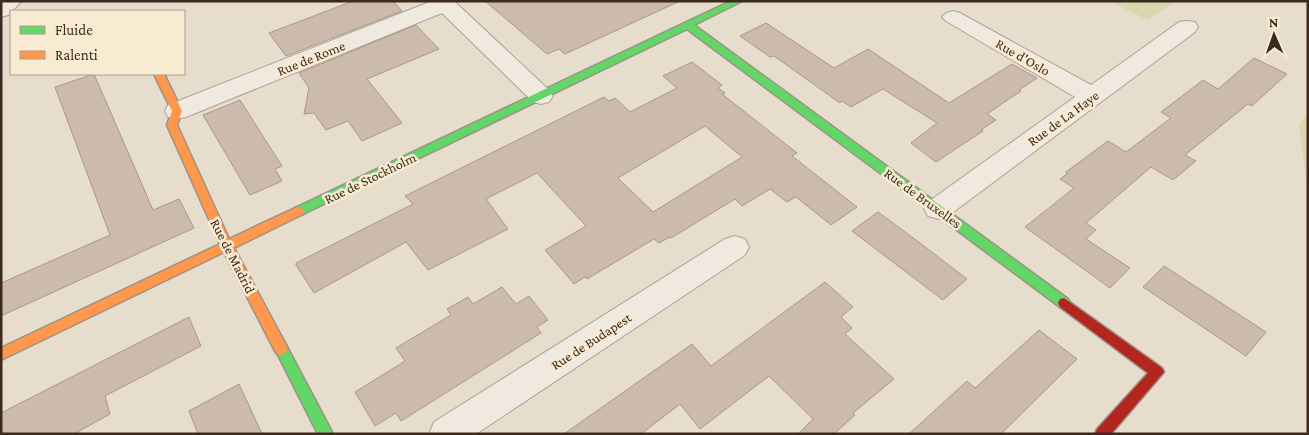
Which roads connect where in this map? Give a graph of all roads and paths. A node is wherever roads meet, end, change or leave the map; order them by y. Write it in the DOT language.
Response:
graph roads {
  1 [pos="12,1"];
  2 [pos="738,1"];
  3 [pos="444,3"];
  4 [pos="1,11"];
  5 [pos="953,17"];
  6 [pos="688,25"];
  7 [pos="1187,27"];
  8 [pos="159,75"];
  9 [pos="541,96"];
  10 [pos="1092,96"];
  11 [pos="177,111"];
  12 [pos="938,209"];
  13 [pos="227,246"];
  14 [pos="735,248"];
  15 [pos="1,354"];
  16 [pos="326,434"];
  17 [pos="446,434"];
  18 [pos="1102,434"];
  1 -- 4 [label="street"];
  2 -- 6 [label="street, Rue de Stockholm"];
  3 -- 9 [label="street"];
  3 -- 11 [label="street, Rue de Rome"];
  5 -- 10 [label="street, Rue d'Oslo"];
  6 -- 9 [label="street, Rue de Stockholm"];
  6 -- 12 [label="street, Rue de Bruxelles"];
  7 -- 10 [label="street, Rue de La Haye"];
  8 -- 11 [label="street, Rue de Madrid"];
  9 -- 13 [label="street, Rue de Stockholm"];
  10 -- 12 [label="street, Rue de La Haye"];
  11 -- 13 [label="street, Rue de Madrid"];
  12 -- 18 [label="street, Rue de Bruxelles"];
  13 -- 15 [label="street, Rue de Stockholm"];
  13 -- 16 [label="street, Rue de Madrid"];
  14 -- 17 [label="street, Rue de Budapest"];
}
